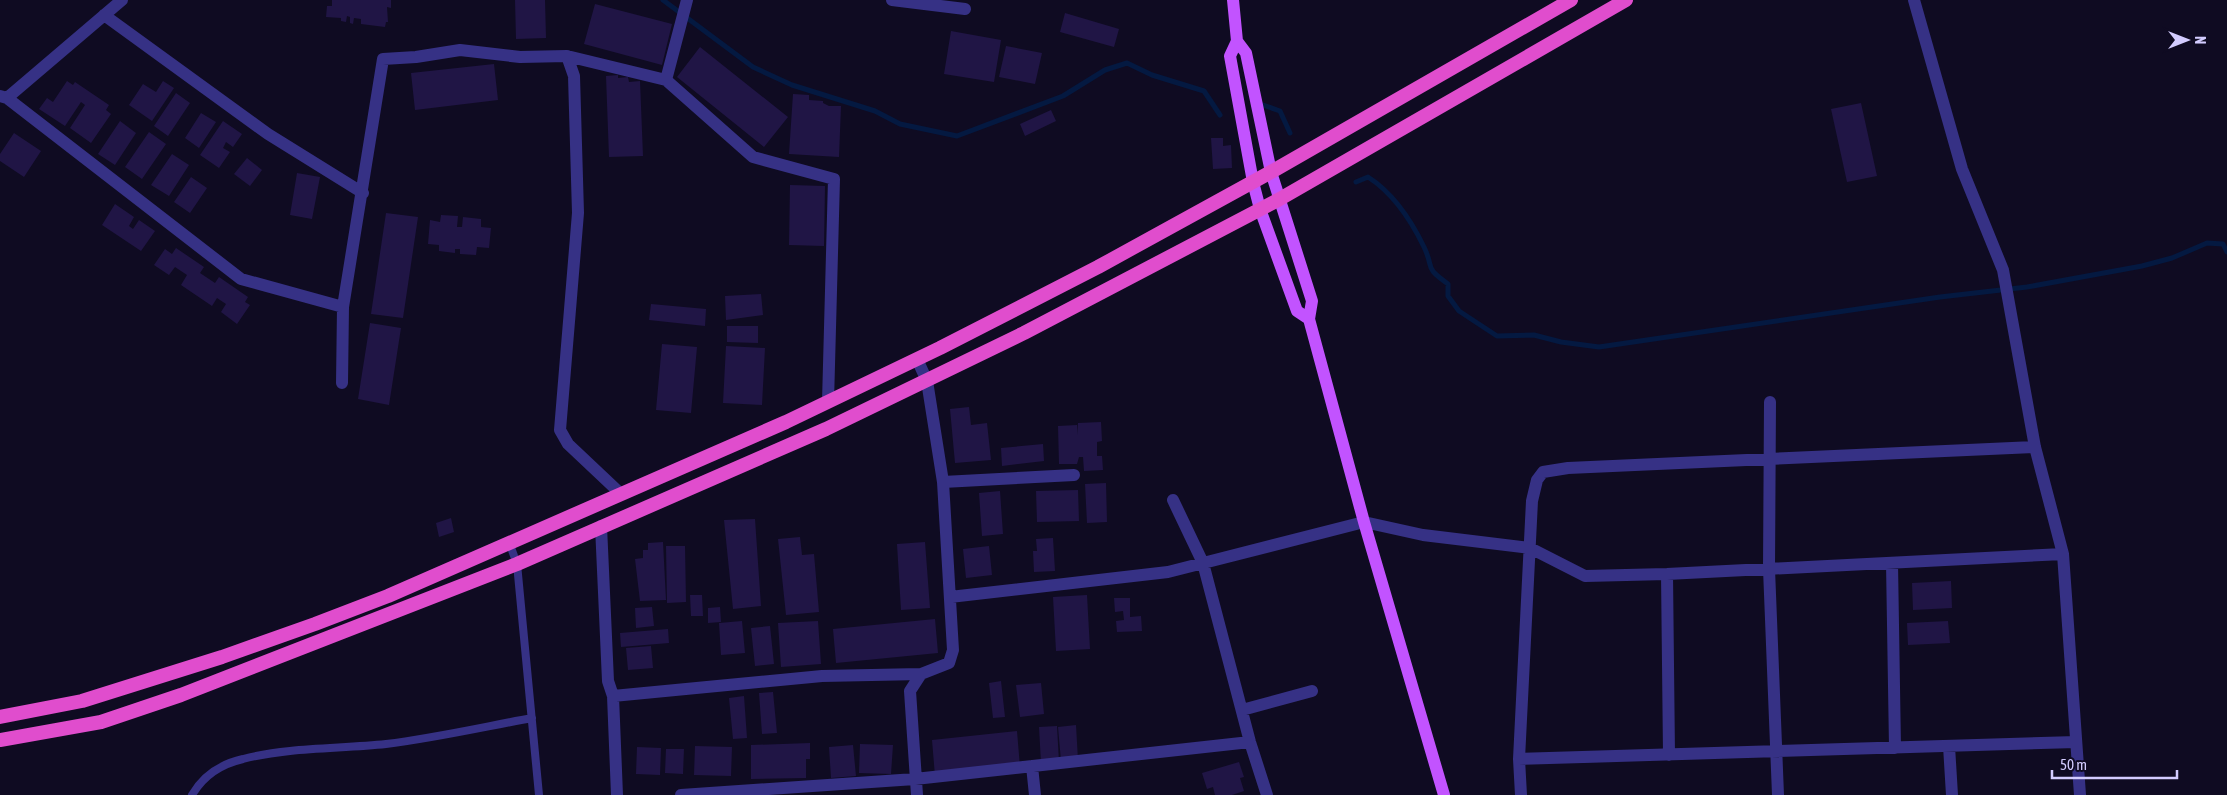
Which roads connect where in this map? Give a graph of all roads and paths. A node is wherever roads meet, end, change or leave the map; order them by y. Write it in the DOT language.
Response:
graph roads {
  1 [pos="122,0"];
  2 [pos="892,0"];
  3 [pos="1233,0"];
  4 [pos="1570,0"];
  5 [pos="1626,0"];
  6 [pos="1914,0"];
  7 [pos="965,9"];
  8 [pos="684,10"];
  9 [pos="104,15"];
  10 [pos="1237,41"];
  11 [pos="567,56"];
  12 [pos="666,80"];
  13 [pos="3,97"];
  14 [pos="1271,172"];
  15 [pos="1253,182"];
  16 [pos="363,193"];
  17 [pos="1278,200"];
  18 [pos="1260,209"];
  19 [pos="343,307"];
  20 [pos="1309,319"];
  21 [pos="917,359"];
  22 [pos="927,381"];
  23 [pos="342,383"];
  24 [pos="828,402"];
  25 [pos="1770,402"];
  26 [pos="2035,447"];
  27 [pos="1770,459"];
  28 [pos="1074,475"];
  29 [pos="943,482"];
  30 [pos="622,494"];
  31 [pos="1173,500"];
  32 [pos="1364,522"];
  33 [pos="601,526"];
  34 [pos="509,542"];
  35 [pos="1530,548"];
  36 [pos="2063,554"];
  37 [pos="1203,563"];
  38 [pos="1892,563"];
  39 [pos="517,564"];
  40 [pos="1769,569"];
  41 [pos="1667,574"];
  42 [pos="950,597"];
  43 [pos="921,674"];
  44 [pos="1312,691"];
  45 [pos="613,696"];
  46 [pos="1242,710"];
  47 [pos="0,717"];
  48 [pos="532,718"];
  49 [pos="0,740"];
  50 [pos="1250,742"];
  51 [pos="2076,742"];
  52 [pos="1949,746"];
  53 [pos="1895,748"];
  54 [pos="1775,751"];
  55 [pos="1669,755"];
  56 [pos="1519,759"];
  57 [pos="1032,766"];
  58 [pos="915,779"];
  59 [pos="192,795"];
  60 [pos="539,795"];
  61 [pos="617,795"];
  62 [pos="681,795"];
  63 [pos="917,795"];
  64 [pos="1035,795"];
  65 [pos="1267,795"];
  66 [pos="1444,795"];
  67 [pos="1521,795"];
  68 [pos="1778,795"];
  69 [pos="1952,795"];
  70 [pos="2080,795"];
  1 -- 9 [label="street"];
  2 -- 7 [label="street"];
  3 -- 10 [label="main road"];
  4 -- 14 [label="highway"];
  5 -- 17 [label="highway"];
  6 -- 26 [label="street"];
  8 -- 12 [label="street"];
  9 -- 13 [label="street"];
  9 -- 16 [label="street"];
  10 -- 14 [label="main road"];
  10 -- 15 [label="main road"];
  11 -- 12 [label="street"];
  11 -- 16 [label="street"];
  11 -- 30 [label="street"];
  12 -- 24 [label="street"];
  13 -- 19 [label="street"];
  14 -- 15 [label="highway"];
  14 -- 17 [label="main road"];
  15 -- 18 [label="main road"];
  15 -- 21 [label="highway"];
  16 -- 19 [label="street"];
  17 -- 18 [label="highway"];
  17 -- 20 [label="main road"];
  18 -- 20 [label="main road"];
  18 -- 22 [label="highway"];
  19 -- 23 [label="street"];
  20 -- 32 [label="main road"];
  21 -- 22 [label="street"];
  21 -- 24 [label="highway"];
  22 -- 29 [label="street"];
  22 -- 33 [label="highway"];
  24 -- 30 [label="highway"];
  25 -- 27 [label="street"];
  26 -- 27 [label="street"];
  26 -- 36 [label="street"];
  27 -- 35 [label="street"];
  27 -- 40 [label="street"];
  28 -- 29 [label="street"];
  29 -- 42 [label="street"];
  30 -- 34 [label="highway"];
  31 -- 37 [label="street"];
  32 -- 35 [label="street"];
  32 -- 37 [label="street"];
  32 -- 66 [label="main road"];
  33 -- 39 [label="highway"];
  33 -- 45 [label="street"];
  34 -- 39 [label="lane"];
  34 -- 47 [label="highway"];
  35 -- 41 [label="street"];
  35 -- 56 [label="street"];
  36 -- 38 [label="street"];
  36 -- 51 [label="street"];
  37 -- 42 [label="street"];
  37 -- 46 [label="street"];
  38 -- 40 [label="street"];
  38 -- 53 [label="street"];
  39 -- 48 [label="lane"];
  39 -- 49 [label="highway"];
  40 -- 41 [label="street"];
  40 -- 54 [label="street"];
  41 -- 55 [label="street"];
  42 -- 43 [label="street"];
  43 -- 45 [label="street"];
  43 -- 58 [label="street"];
  44 -- 46 [label="street"];
  45 -- 61 [label="street"];
  46 -- 50 [label="street"];
  48 -- 59 [label="lane"];
  48 -- 60 [label="lane"];
  50 -- 57 [label="street"];
  50 -- 65 [label="street"];
  51 -- 52 [label="street"];
  51 -- 70 [label="street"];
  52 -- 53 [label="street"];
  52 -- 69 [label="street"];
  53 -- 54 [label="street"];
  54 -- 55 [label="street"];
  54 -- 68 [label="street"];
  55 -- 56 [label="street"];
  56 -- 67 [label="street"];
  57 -- 58 [label="street"];
  57 -- 64 [label="street"];
  58 -- 62 [label="street"];
  58 -- 63 [label="street"];
}
